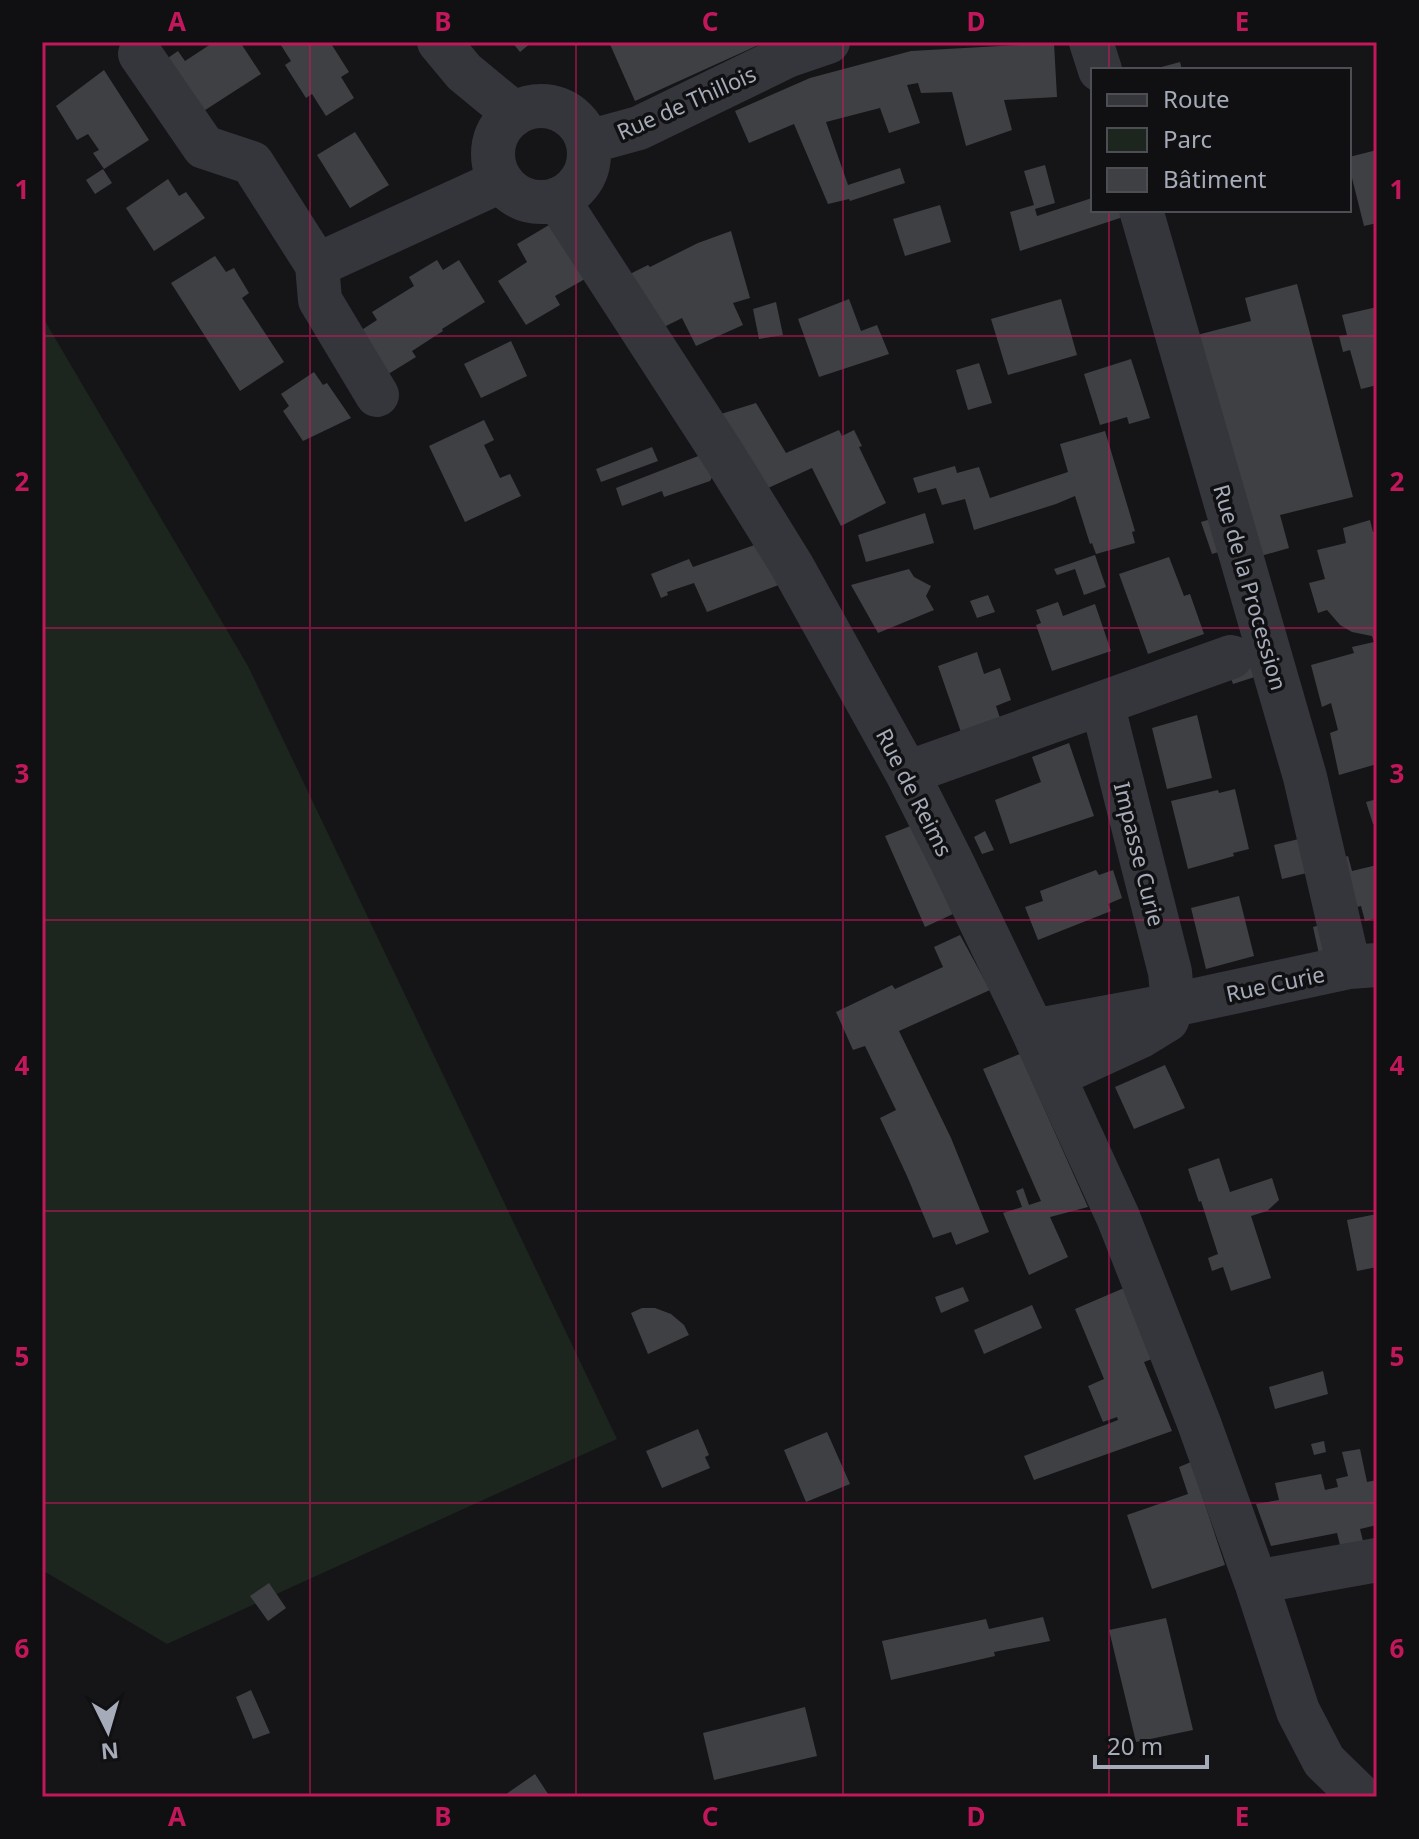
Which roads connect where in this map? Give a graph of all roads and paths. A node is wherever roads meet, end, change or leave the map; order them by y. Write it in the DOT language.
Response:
graph roads {
  1 [pos="439,42"];
  2 [pos="828,42"];
  3 [pos="1091,42"];
  4 [pos="140,54"];
  5 [pos="1099,68"];
  6 [pos="515,114"];
  7 [pos="588,142"];
  8 [pos="501,181"];
  9 [pos="558,200"];
  10 [pos="1142,212"];
  11 [pos="317,265"];
  12 [pos="377,395"];
  13 [pos="1231,657"];
  14 [pos="1102,703"];
  15 [pos="907,773"];
  16 [pos="1363,966"];
  17 [pos="1173,1005"];
  18 [pos="1033,1031"];
  19 [pos="1054,1076"];
  20 [pos="1377,1560"];
  21 [pos="1256,1582"];
  22 [pos="1361,1797"];
  1 -- 6 [label="street"];
  2 -- 7 [label="street, Rue de Thillois"];
  3 -- 5 [label="street"];
  4 -- 11 [label="street"];
  6 -- 7 [label="street"];
  6 -- 8 [label="street"];
  7 -- 9 [label="street"];
  8 -- 9 [label="street"];
  8 -- 11 [label="street"];
  9 -- 15 [label="street, Rue de Reims"];
  10 -- 16 [label="street, Rue de la Procession"];
  11 -- 12 [label="street"];
  13 -- 14 [label="street"];
  14 -- 15 [label="street"];
  14 -- 17 [label="street, Impasse Curie"];
  15 -- 18 [label="street, Rue de Reims"];
  16 -- 17 [label="street, Rue Curie"];
  17 -- 18 [label="street, Rue Curie"];
  17 -- 19 [label="street"];
  18 -- 19 [label="street, Rue de Reims"];
  19 -- 21 [label="street, Rue de Reims"];
  20 -- 21 [label="street"];
  21 -- 22 [label="street, Rue de Reims"];
}
